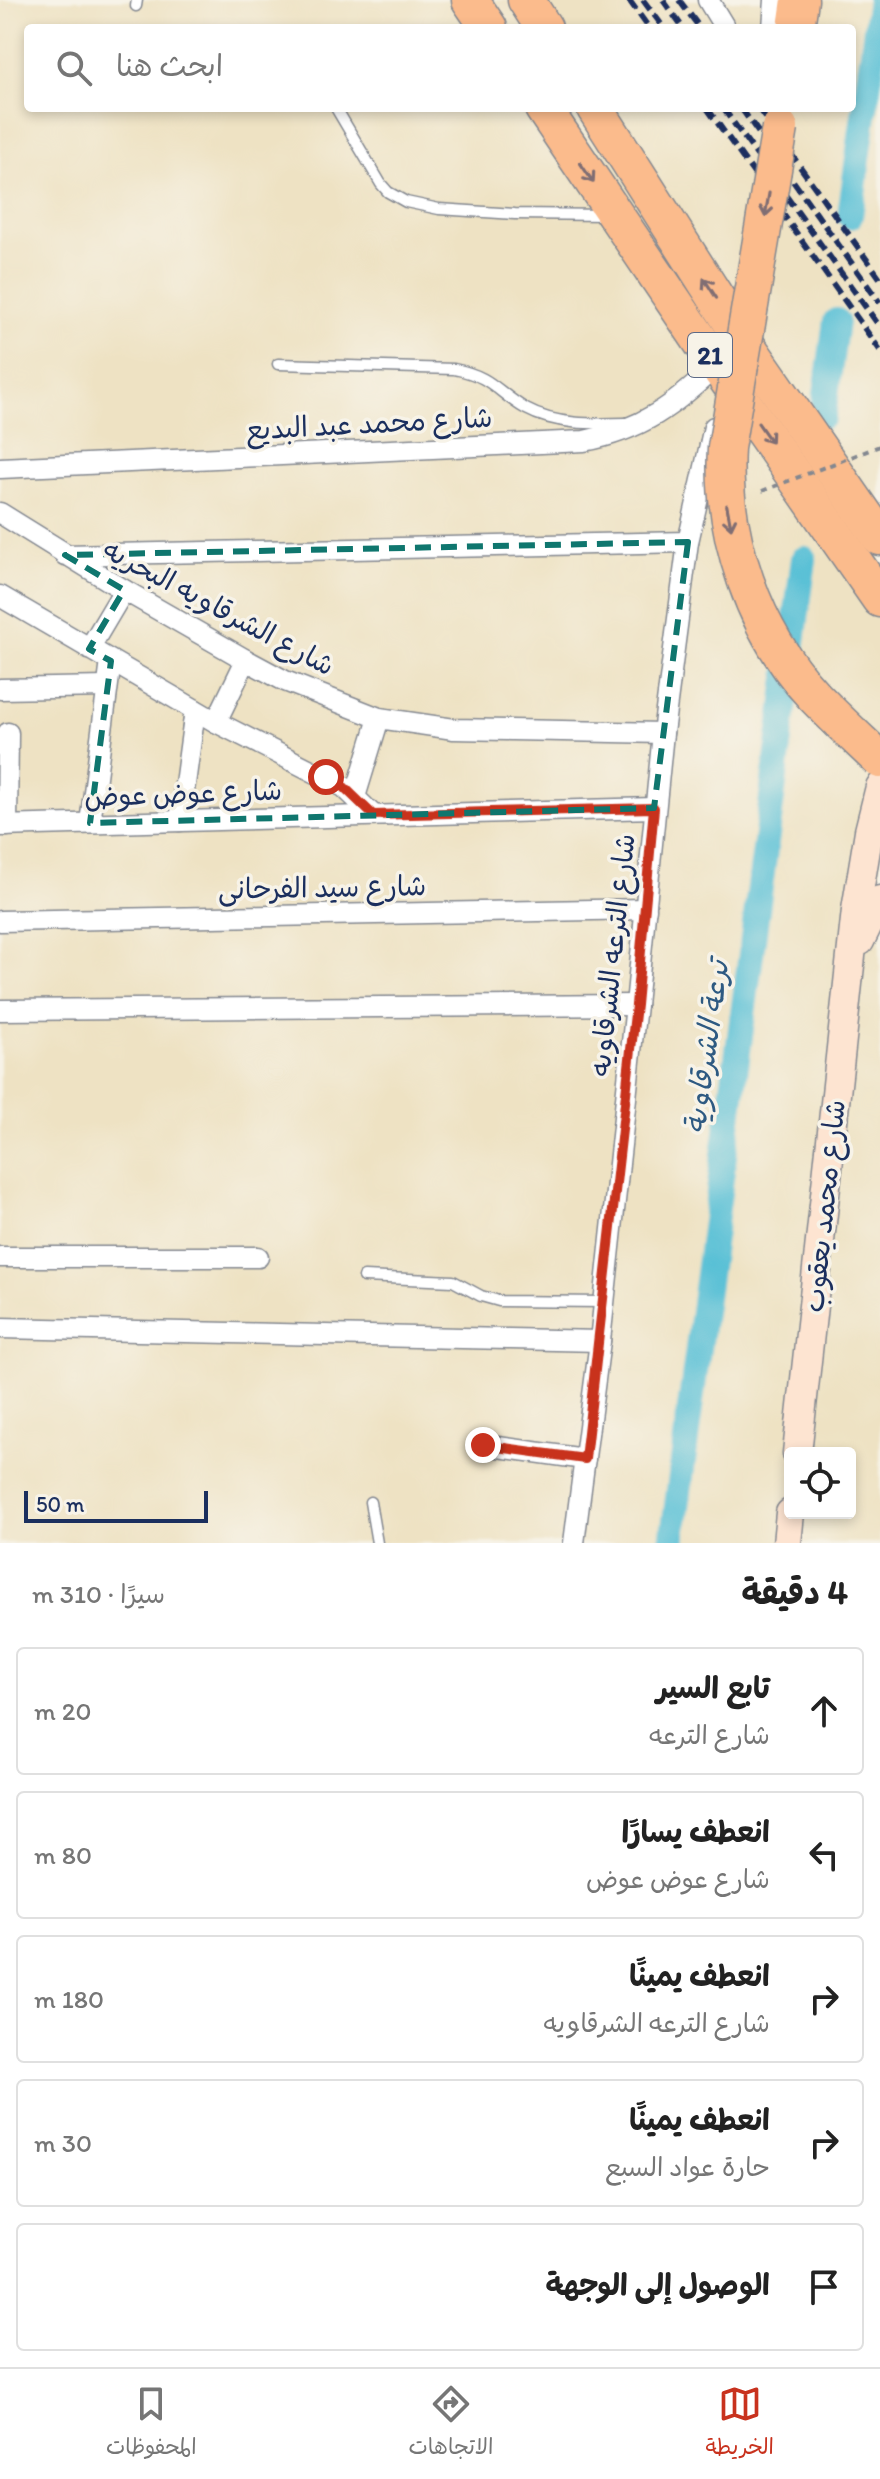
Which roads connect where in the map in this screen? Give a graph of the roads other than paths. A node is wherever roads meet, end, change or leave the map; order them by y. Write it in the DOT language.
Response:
graph roads {
  1 [pos="470,0"];
  2 [pos="526,0"];
  3 [pos="708,0"];
  4 [pos="775,0"];
  5 [pos="800,0"];
  6 [pos="486,24"];
  7 [pos="541,24"];
  8 [pos="723,24"];
  9 [pos="773,24"];
  10 [pos="797,24"];
  11 [pos="338,112"];
  12 [pos="546,112"];
  13 [pos="598,112"];
  14 [pos="781,118"];
  15 [pos="616,215"];
  16 [pos="278,364"];
  17 [pos="721,371"];
  18 [pos="647,422"];
  19 [pos="0,468"];
  20 [pos="0,513"];
  21 [pos="880,537"];
  22 [pos="688,542"];
  23 [pos="65,555"];
  24 [pos="124,590"];
  25 [pos="0,596"];
  26 [pos="880,599"];
  27 [pos="89,649"];
  28 [pos="246,660"];
  29 [pos="111,661"];
  30 [pos="107,687"];
  31 [pos="0,689"];
  32 [pos="195,710"];
  33 [pos="379,718"];
  34 [pos="216,722"];
  35 [pos="8,733"];
  36 [pos="663,733"];
  37 [pos="880,760"];
  38 [pos="880,787"];
  39 [pos="355,797"];
  40 [pos="654,808"];
  41 [pos="373,815"];
  42 [pos="180,821"];
  43 [pos="90,823"];
  44 [pos="4,826"];
  45 [pos="874,834"];
  46 [pos="880,900"];
  47 [pos="646,909"];
  48 [pos="0,921"];
  49 [pos="852,960"];
  50 [pos="636,1005"];
  51 [pos="0,1010"];
  52 [pos="0,1257"];
  53 [pos="258,1257"];
  54 [pos="364,1277"];
  55 [pos="604,1302"];
  56 [pos="0,1328"];
  57 [pos="600,1341"];
  58 [pos="483,1445"];
  59 [pos="798,1447"];
  60 [pos="585,1459"];
  61 [pos="370,1502"];
  62 [pos="789,1519"];
  63 [pos="377,1543"];
  64 [pos="574,1543"];
  65 [pos="787,1543"];
  1 -- 6 [label="highway"];
  2 -- 7 [label="highway"];
  3 -- 8 [label="street"];
  4 -- 9 [label="street"];
  5 -- 10 [label="highway"];
  11 -- 15 [label="lane"];
  12 -- 15 [label="highway, 21, one-way"];
  21 -- 13 [label="highway, 21, one-way"];
  14 -- 37 [label="highway, one-way, bridge"];
  15 -- 17 [label="highway, 21"];
  16 -- 18 [label="lane"];
  17 -- 18 [label="street, شارع محمد عبد البديع"];
  17 -- 22 [label="street, شارع الترعه الشرقاويه"];
  17 -- 26 [label="highway, 21, one-way"];
  18 -- 19 [label="street, شارع محمد عبد البديع"];
  20 -- 23 [label="street, شارع الشرقاويه البحريه"];
  22 -- 23 [label="street"];
  22 -- 36 [label="street, شارع الترعه الشرقاويه"];
  23 -- 24 [label="street, شارع الشرقاويه البحريه"];
  24 -- 27 [label="street"];
  24 -- 28 [label="street, شارع الشرقاويه البحريه"];
  25 -- 27 [label="street"];
  27 -- 29 [label="street"];
  28 -- 33 [label="street, شارع الشرقاويه البحريه"];
  28 -- 34 [label="street"];
  29 -- 30 [label="street"];
  29 -- 32 [label="street"];
  30 -- 31 [label="street"];
  30 -- 43 [label="street"];
  32 -- 34 [label="street"];
  32 -- 42 [label="street"];
  33 -- 36 [label="street, شارع الشرقاويه البحريه"];
  33 -- 39 [label="street"];
  34 -- 39 [label="street"];
  35 -- 44 [label="street"];
  36 -- 40 [label="street, شارع الترعه الشرقاويه"];
  38 -- 45 [label="main road, شارع محمد يعقوب"];
  39 -- 41 [label="street"];
  40 -- 41 [label="street, شارع عوض عوض"];
  40 -- 47 [label="street, شارع الترعه الشرقاويه"];
  41 -- 42 [label="street, شارع عوض عوض"];
  42 -- 43 [label="street, شارع عوض عوض"];
  43 -- 44 [label="street, شارع عوض عوض"];
  45 -- 49 [label="main road, شارع محمد يعقوب"];
  46 -- 49 [label="main road, شارع محمد يعقوب"];
  47 -- 48 [label="street, شارع سيد الفرحانى"];
  47 -- 50 [label="street, شارع الترعه الشرقاويه"];
  49 -- 59 [label="main road, شارع محمد يعقوب"];
  50 -- 51 [label="street"];
  50 -- 55 [label="street, شارع الترعه الشرقاويه"];
  52 -- 53 [label="street"];
  54 -- 55 [label="lane"];
  55 -- 57 [label="street, شارع الترعه الشرقاويه"];
  56 -- 57 [label="street"];
  57 -- 60 [label="street, شارع الترعه الشرقاويه"];
  58 -- 60 [label="street"];
  60 -- 64 [label="street, شارع الترعه الشرقاويه"];
  61 -- 63 [label="lane"];
  62 -- 65 [label="main road"];
}
